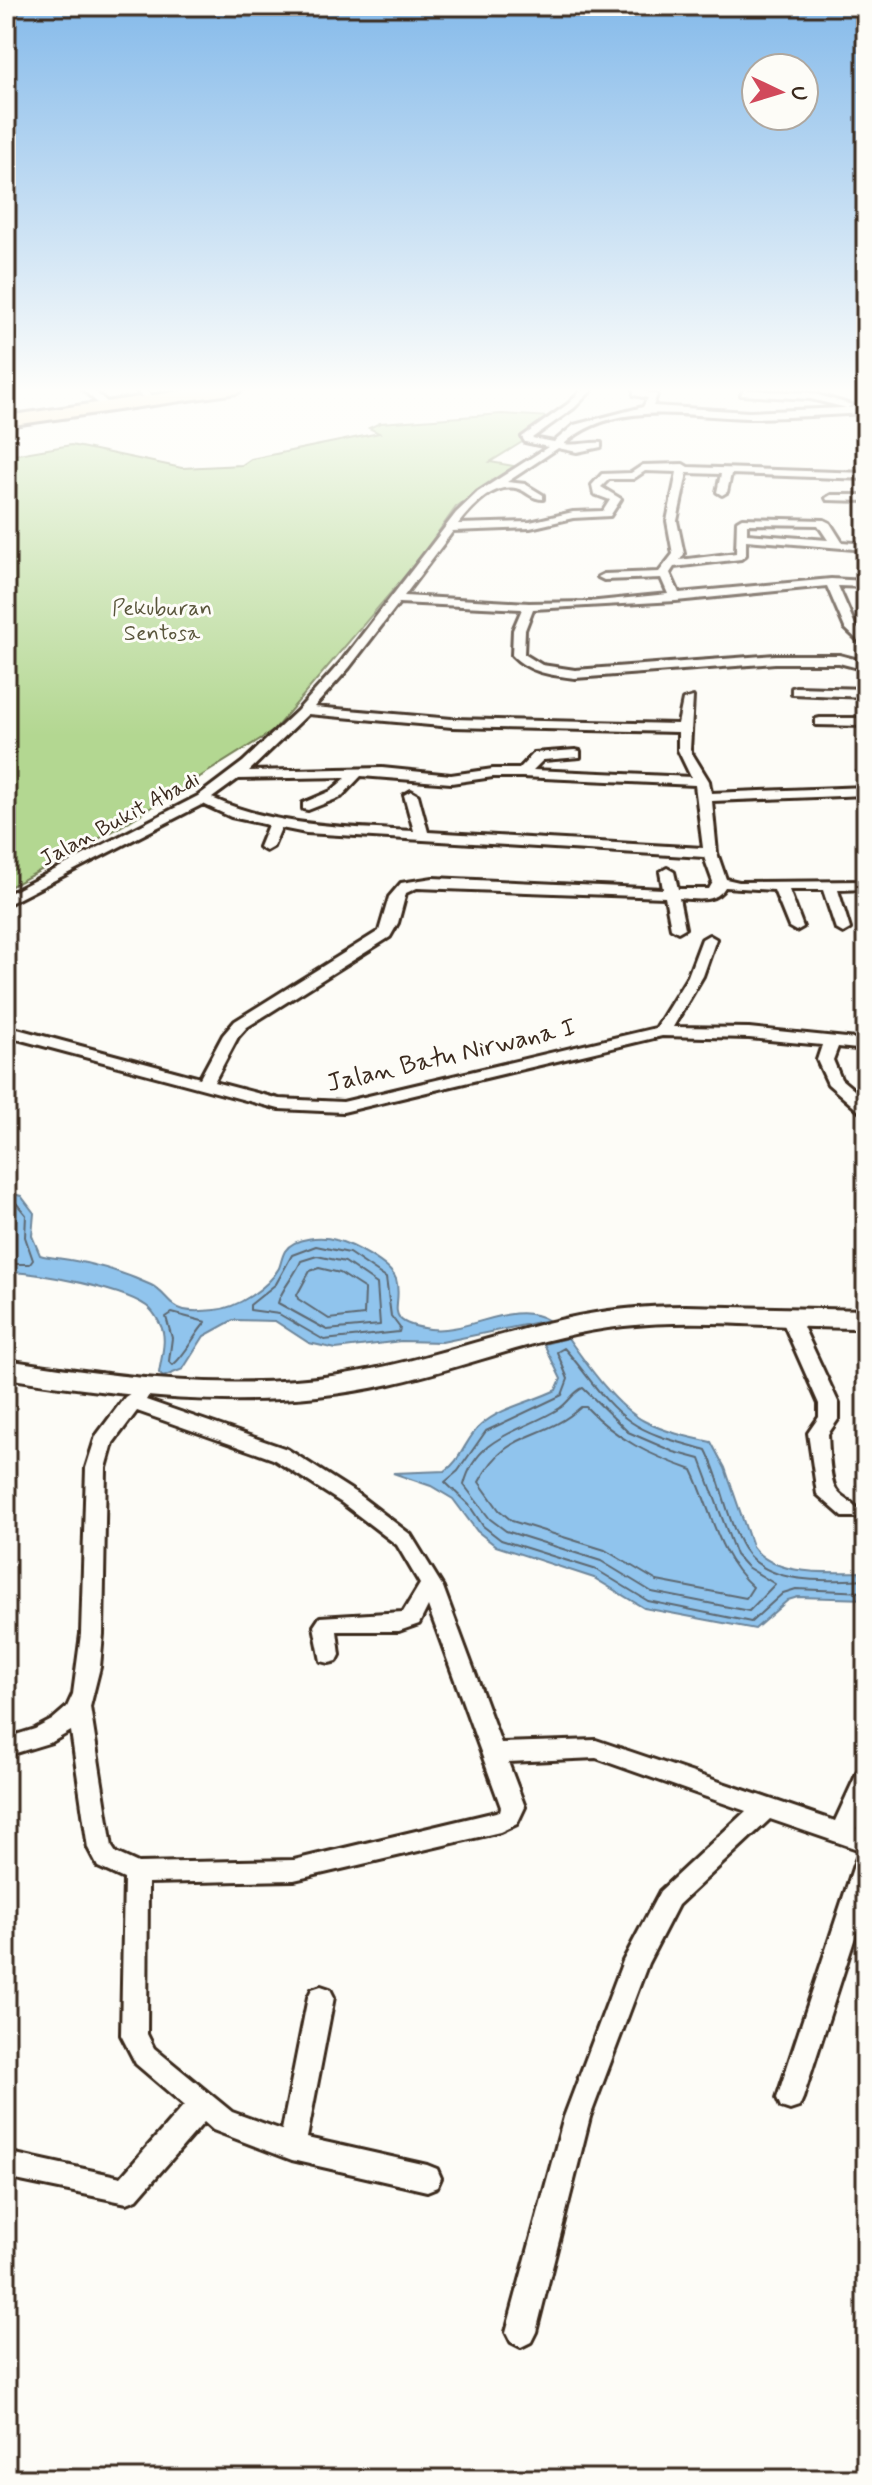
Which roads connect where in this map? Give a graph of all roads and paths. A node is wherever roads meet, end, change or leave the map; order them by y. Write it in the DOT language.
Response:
graph roads {
  1 [pos="474,504"];
  2 [pos="613,504"];
  3 [pos="675,504"];
  4 [pos="448,528"];
  5 [pos="741,537"];
  6 [pos="839,545"];
  7 [pos="866,547"];
  8 [pos="672,564"];
  9 [pos="664,575"];
  10 [pos="604,577"];
  11 [pos="831,582"];
  12 [pos="866,584"];
  13 [pos="676,598"];
  14 [pos="395,599"];
  15 [pos="529,606"];
  16 [pos="866,644"];
  17 [pos="866,666"];
  18 [pos="796,691"];
  19 [pos="866,693"];
  20 [pos="689,700"];
  21 [pos="305,710"];
  22 [pos="820,722"];
  23 [pos="866,722"];
  24 [pos="684,728"];
  25 [pos="575,754"];
  26 [pos="354,773"];
  27 [pos="522,773"];
  28 [pos="234,775"];
  29 [pos="702,781"];
  30 [pos="866,791"];
  31 [pos="411,795"];
  32 [pos="705,797"];
  33 [pos="203,799"];
  34 [pos="308,806"];
  35 [pos="275,825"];
  36 [pos="422,836"];
  37 [pos="266,847"];
  38 [pos="710,853"];
  39 [pos="667,872"];
  40 [pos="720,882"];
  41 [pos="829,885"];
  42 [pos="866,885"];
  43 [pos="780,886"];
  44 [pos="672,893"];
  45 [pos="6,901"];
  46 [pos="796,927"];
  47 [pos="678,928"];
  48 [pos="843,929"];
  49 [pos="709,939"];
  50 [pos="6,1031"];
  51 [pos="662,1031"];
  52 [pos="832,1040"];
  53 [pos="866,1045"];
  54 [pos="204,1085"];
  55 [pos="866,1108"];
  56 [pos="790,1318"];
  57 [pos="866,1319"];
  58 [pos="6,1369"];
  59 [pos="138,1396"];
  60 [pos="850,1512"];
  61 [pos="432,1587"];
  62 [pos="329,1655"];
  63 [pos="79,1708"];
  64 [pos="6,1747"];
  65 [pos="494,1753"];
  66 [pos="866,1778"];
  67 [pos="764,1809"];
  68 [pos="841,1835"];
  69 [pos="866,1842"];
  70 [pos="866,1865"];
  71 [pos="136,1873"];
  72 [pos="321,1997"];
  73 [pos="790,2098"];
  74 [pos="203,2103"];
  75 [pos="292,2147"];
  76 [pos="6,2165"];
  77 [pos="427,2178"];
  78 [pos="521,2332"];
  1 -- 4 [label="street, Jalan Bukit Abadi"];
  2 -- 4 [label="street"];
  3 -- 8 [label="street"];
  4 -- 14 [label="street, Jalan Bukit Abadi"];
  5 -- 6 [label="street"];
  5 -- 6 [label="street"];
  5 -- 8 [label="street"];
  6 -- 7 [label="street"];
  8 -- 9 [label="street"];
  9 -- 10 [label="street"];
  9 -- 13 [label="street"];
  11 -- 12 [label="street"];
  11 -- 13 [label="street"];
  11 -- 16 [label="street"];
  13 -- 15 [label="street"];
  14 -- 15 [label="street"];
  14 -- 21 [label="street, Jalan Bukit Abadi"];
  15 -- 17 [label="street"];
  18 -- 19 [label="street"];
  20 -- 24 [label="street"];
  21 -- 24 [label="street"];
  21 -- 28 [label="street, Jalan Bukit Abadi"];
  22 -- 23 [label="street"];
  24 -- 29 [label="street"];
  25 -- 27 [label="street"];
  26 -- 27 [label="street"];
  26 -- 28 [label="street"];
  26 -- 34 [label="street"];
  27 -- 29 [label="street"];
  28 -- 33 [label="street, Jalan Bukit Abadi"];
  29 -- 32 [label="street"];
  30 -- 32 [label="street"];
  31 -- 36 [label="street"];
  32 -- 38 [label="street"];
  33 -- 35 [label="street"];
  33 -- 45 [label="street, Jalan Bukit Abadi"];
  35 -- 36 [label="street"];
  35 -- 37 [label="street"];
  36 -- 38 [label="street"];
  38 -- 40 [label="street"];
  39 -- 44 [label="street"];
  40 -- 43 [label="street"];
  40 -- 44 [label="street"];
  41 -- 42 [label="street"];
  41 -- 43 [label="street"];
  41 -- 48 [label="street"];
  43 -- 46 [label="street"];
  44 -- 47 [label="street"];
  44 -- 54 [label="street"];
  49 -- 51 [label="street"];
  50 -- 54 [label="street, Jalan Batu Nirwana I"];
  51 -- 52 [label="street, Jalan Batu Nirwana I"];
  51 -- 54 [label="street, Jalan Batu Nirwana I"];
  52 -- 53 [label="street, Jalan Batu Nirwana I"];
  52 -- 55 [label="street"];
  56 -- 57 [label="street"];
  56 -- 59 [label="street"];
  56 -- 60 [label="street"];
  58 -- 59 [label="street"];
  59 -- 61 [label="street"];
  59 -- 63 [label="street"];
  61 -- 62 [label="street"];
  61 -- 65 [label="street"];
  63 -- 64 [label="street"];
  63 -- 71 [label="street"];
  65 -- 67 [label="street"];
  65 -- 71 [label="street"];
  66 -- 68 [label="street"];
  67 -- 68 [label="street"];
  67 -- 78 [label="street"];
  68 -- 69 [label="street"];
  70 -- 73 [label="street"];
  71 -- 74 [label="street"];
  72 -- 75 [label="street"];
  74 -- 75 [label="street"];
  74 -- 76 [label="street"];
  75 -- 77 [label="street"];
}
